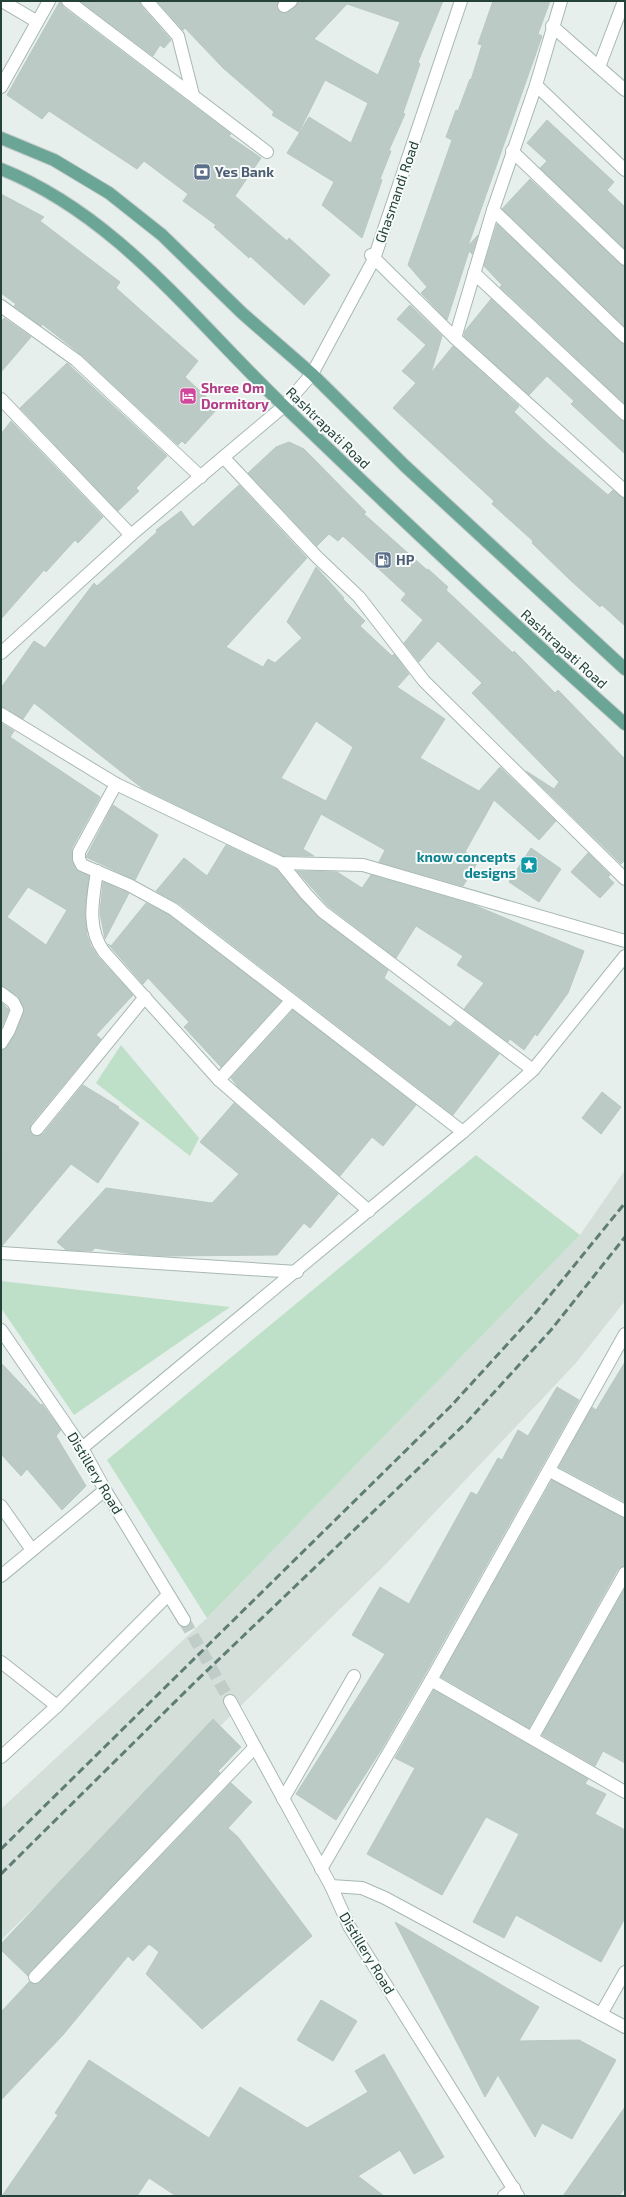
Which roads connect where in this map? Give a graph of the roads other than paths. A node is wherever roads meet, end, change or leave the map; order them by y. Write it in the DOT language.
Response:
graph roads {
  1 [pos="2,1"];
  2 [pos="49,1"];
  3 [pos="68,1"];
  4 [pos="146,1"];
  5 [pos="461,1"];
  6 [pos="560,1"];
  7 [pos="624,1"];
  8 [pos="36,21"];
  9 [pos="552,26"];
  10 [pos="599,67"];
  11 [pos="536,85"];
  12 [pos="1,88"];
  13 [pos="625,90"];
  14 [pos="193,95"];
  15 [pos="1,138"];
  16 [pos="512,151"];
  17 [pos="266,152"];
  18 [pos="1,169"];
  19 [pos="625,170"];
  20 [pos="493,210"];
  21 [pos="372,257"];
  22 [pos="625,259"];
  23 [pos="474,273"];
  24 [pos="1,306"];
  25 [pos="625,337"];
  26 [pos="455,338"];
  27 [pos="312,374"];
  28 [pos="1,399"];
  29 [pos="284,406"];
  30 [pos="625,414"];
  31 [pos="224,458"];
  32 [pos="201,476"];
  33 [pos="625,491"];
  34 [pos="131,535"];
  35 [pos="1,653"];
  36 [pos="625,668"];
  37 [pos="1,714"];
  38 [pos="625,724"];
  39 [pos="116,784"];
  40 [pos="281,863"];
  41 [pos="97,871"];
  42 [pos="625,879"];
  43 [pos="625,941"];
  44 [pos="625,956"];
  45 [pos="1,993"];
  46 [pos="144,997"];
  47 [pos="291,1000"];
  48 [pos="1,1043"];
  49 [pos="533,1070"];
  50 [pos="219,1080"];
  51 [pos="36,1129"];
  52 [pos="463,1132"];
  53 [pos="369,1211"];
  54 [pos="1,1253"];
  55 [pos="297,1272"];
  56 [pos="1,1330"];
  57 [pos="625,1334"];
  58 [pos="82,1448"];
  59 [pos="550,1471"];
  60 [pos="105,1490"];
  61 [pos="1,1506"];
  62 [pos="625,1511"];
  63 [pos="32,1550"];
  64 [pos="625,1573"];
  65 [pos="1,1576"];
  66 [pos="168,1595"];
  67 [pos="184,1620"];
  68 [pos="1,1662"];
  69 [pos="354,1676"];
  70 [pos="432,1680"];
  71 [pos="230,1701"];
  72 [pos="57,1706"];
  73 [pos="532,1738"];
  74 [pos="255,1747"];
  75 [pos="1,1757"];
  76 [pos="625,1792"];
  77 [pos="284,1799"];
  78 [pos="321,1868"];
  79 [pos="331,1886"];
  80 [pos="625,1972"];
  81 [pos="35,1977"];
  82 [pos="601,2014"];
  83 [pos="625,2026"];
  84 [pos="516,2192"];
  85 [pos="504,2196"];
  1 -- 8 [label="street"];
  2 -- 8 [label="street"];
  3 -- 14 [label="street"];
  4 -- 14 [label="street"];
  5 -- 21 [label="street, Ghasmandi Road"];
  6 -- 9 [label="street"];
  7 -- 10 [label="street"];
  8 -- 12 [label="street"];
  9 -- 10 [label="street"];
  9 -- 11 [label="street"];
  10 -- 13 [label="street"];
  11 -- 16 [label="street"];
  11 -- 19 [label="street"];
  14 -- 17 [label="street"];
  15 -- 27 [label="main road, Rashtrapati Road"];
  16 -- 20 [label="street"];
  16 -- 22 [label="street"];
  18 -- 29 [label="main road, Rashtrapati Road"];
  20 -- 23 [label="street"];
  20 -- 25 [label="street"];
  21 -- 26 [label="street"];
  21 -- 27 [label="street, Ghasmandi Road"];
  23 -- 26 [label="street"];
  23 -- 30 [label="street"];
  24 -- 32 [label="street"];
  26 -- 33 [label="street"];
  27 -- 29 [label="street, Ghasmandi Road"];
  27 -- 36 [label="main road, Rashtrapati Road"];
  28 -- 34 [label="street"];
  29 -- 31 [label="street, Ghasmandi Road"];
  29 -- 38 [label="main road, Rashtrapati Road"];
  31 -- 32 [label="street, Ghasmandi Road"];
  31 -- 42 [label="street"];
  32 -- 34 [label="street, Ghasmandi Road"];
  34 -- 35 [label="street, Ghasmandi Road"];
  37 -- 39 [label="street"];
  39 -- 40 [label="street"];
  39 -- 41 [label="street"];
  40 -- 43 [label="street"];
  40 -- 49 [label="street"];
  41 -- 46 [label="street"];
  41 -- 47 [label="street"];
  44 -- 49 [label="street"];
  45 -- 48 [label="street"];
  46 -- 50 [label="street"];
  46 -- 51 [label="street"];
  47 -- 50 [label="street"];
  47 -- 52 [label="street"];
  49 -- 52 [label="street"];
  50 -- 53 [label="street"];
  52 -- 53 [label="street"];
  53 -- 55 [label="street"];
  54 -- 55 [label="street"];
  55 -- 58 [label="street"];
  56 -- 58 [label="street, Distillery Road"];
  57 -- 59 [label="street"];
  58 -- 60 [label="street, Distillery Road"];
  59 -- 62 [label="street"];
  59 -- 70 [label="street"];
  60 -- 63 [label="street"];
  60 -- 66 [label="street, Distillery Road"];
  61 -- 63 [label="street"];
  63 -- 65 [label="street"];
  64 -- 73 [label="street"];
  66 -- 67 [label="street, Distillery Road"];
  66 -- 72 [label="street"];
  68 -- 72 [label="street"];
  69 -- 77 [label="street"];
  70 -- 73 [label="street"];
  70 -- 78 [label="street"];
  71 -- 74 [label="street, Distillery Road"];
  72 -- 75 [label="street"];
  73 -- 76 [label="street"];
  74 -- 77 [label="street, Distillery Road"];
  74 -- 81 [label="street"];
  77 -- 78 [label="street, Distillery Road"];
  78 -- 79 [label="street, Distillery Road"];
  79 -- 82 [label="street"];
  79 -- 84 [label="street, Distillery Road"];
  80 -- 82 [label="street"];
  82 -- 83 [label="street"];
  84 -- 85 [label="street"];
}
